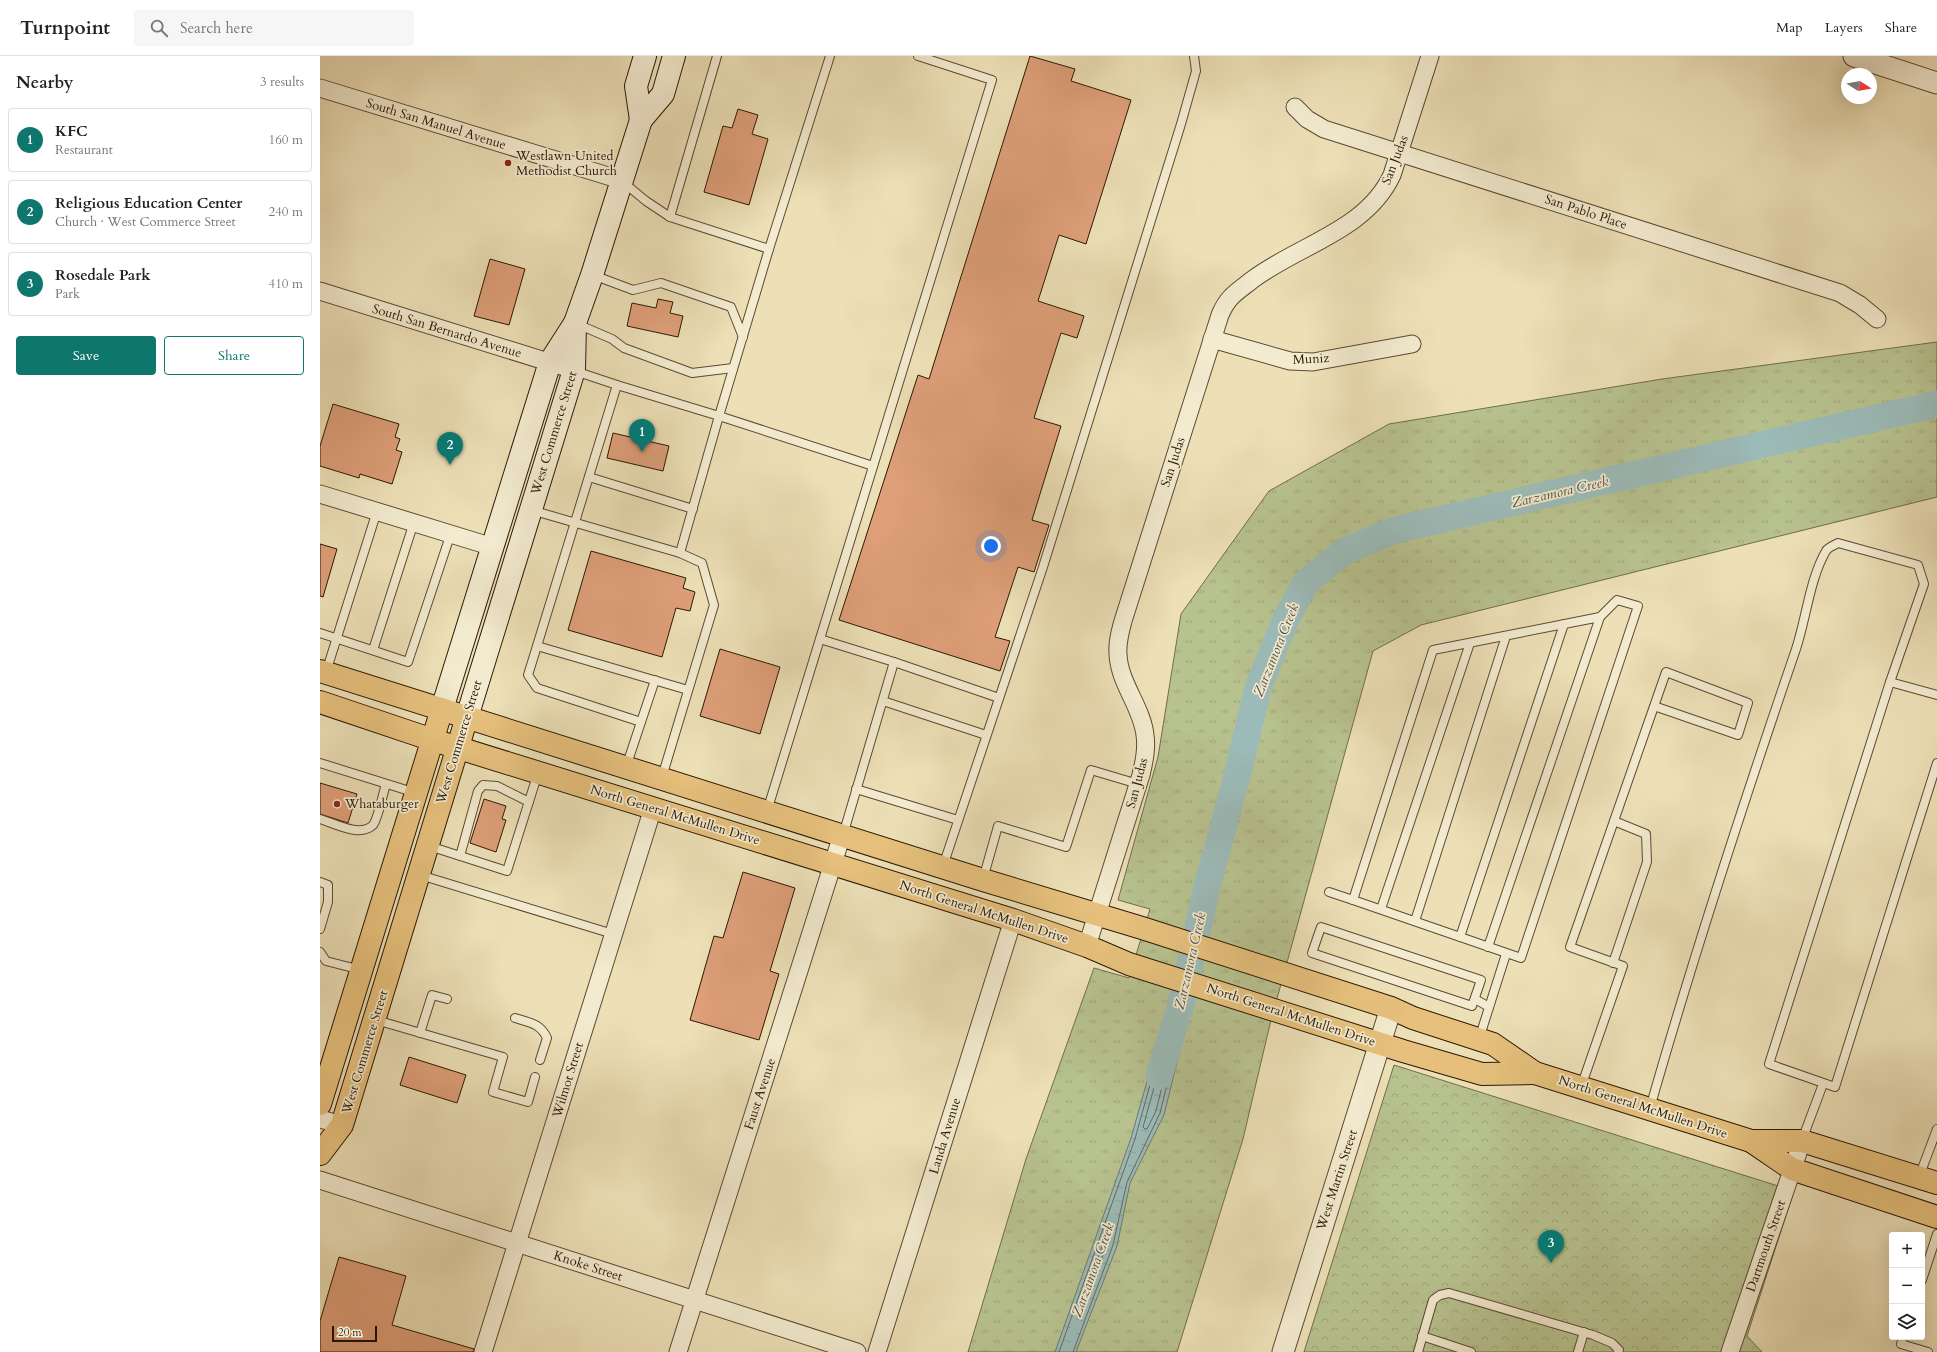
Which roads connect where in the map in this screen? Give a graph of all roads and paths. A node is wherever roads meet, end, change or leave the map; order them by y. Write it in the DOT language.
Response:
graph roads {
  1 [pos="645,56"];
  2 [pos="674,56"];
  3 [pos="716,56"];
  4 [pos="830,56"];
  5 [pos="918,56"];
  6 [pos="1194,56"];
  7 [pos="1430,56"];
  8 [pos="1854,56"];
  9 [pos="1937,83"];
  10 [pos="320,88"];
  11 [pos="1295,107"];
  12 [pos="641,120"];
  13 [pos="1400,153"];
  14 [pos="621,180"];
  15 [pos="670,217"];
  16 [pos="769,249"];
  17 [pos="592,275"];
  18 [pos="320,291"];
  19 [pos="1877,319"];
  20 [pos="575,323"];
  21 [pos="743,337"];
  22 [pos="1212,339"];
  23 [pos="1412,344"];
  24 [pos="550,362"];
  25 [pos="734,368"];
  26 [pos="574,370"];
  27 [pos="617,385"];
  28 [pos="719,416"];
  29 [pos="873,466"];
  30 [pos="589,477"];
  31 [pos="320,494"];
  32 [pos="692,509"];
  33 [pos="531,510"];
  34 [pos="377,511"];
  35 [pos="414,522"];
  36 [pos="575,523"];
  37 [pos="450,533"];
  38 [pos="493,547"];
  39 [pos="680,553"];
  40 [pos="1600,617"];
  41 [pos="1564,624"];
  42 [pos="320,633"];
  43 [pos="1506,636"];
  44 [pos="337,638"];
  45 [pos="820,639"];
  46 [pos="1470,643"];
  47 [pos="537,646"];
  48 [pos="373,650"];
  49 [pos="894,662"];
  50 [pos="323,671"];
  51 [pos="655,680"];
  52 [pos="1890,682"];
  53 [pos="688,690"];
  54 [pos="1937,695"];
  55 [pos="999,698"];
  56 [pos="883,701"];
  57 [pos="320,702"];
  58 [pos="1654,706"];
  59 [pos="442,709"];
  60 [pos="467,717"];
  61 [pos="641,722"];
  62 [pos="986,735"];
  63 [pos="433,740"];
  64 [pos="457,747"];
  65 [pos="1937,762"];
  66 [pos="320,764"];
  67 [pos="626,767"];
  68 [pos="538,772"];
  69 [pos="662,778"];
  70 [pos="386,784"];
  71 [pos="1138,784"];
  72 [pos="856,789"];
  73 [pos="417,793"];
  74 [pos="529,802"];
  75 [pos="653,808"];
  76 [pos="766,811"];
  77 [pos="320,819"];
  78 [pos="958,820"];
  79 [pos="1614,821"];
  80 [pos="842,836"];
  81 [pos="428,846"];
  82 [pos="460,856"];
  83 [pos="834,864"];
  84 [pos="943,867"];
  85 [pos="420,875"];
  86 [pos="983,880"];
  87 [pos="320,882"];
  88 [pos="1329,892"];
  89 [pos="1353,900"];
  90 [pos="1380,909"];
  91 [pos="1097,914"];
  92 [pos="1013,920"];
  93 [pos="1415,921"];
  94 [pos="320,929"];
  95 [pos="613,934"];
  96 [pos="1460,937"];
  97 [pos="1087,946"];
  98 [pos="1489,947"];
  99 [pos="320,952"];
  100 [pos="1506,954"];
  101 [pos="1613,963"];
  102 [pos="362,970"];
  103 [pos="447,999"];
  104 [pos="1474,999"];
  105 [pos="1489,1007"];
  106 [pos="1392,1008"];
  107 [pos="515,1018"];
  108 [pos="375,1020"];
  109 [pos="420,1033"];
  110 [pos="1478,1039"];
  111 [pos="1380,1044"];
  112 [pos="540,1060"];
  113 [pos="1535,1073"];
  114 [pos="535,1077"];
  115 [pos="1823,1084"];
  116 [pos="1581,1088"];
  117 [pos="320,1104"];
  118 [pos="1649,1109"];
  119 [pos="320,1119"];
  120 [pos="342,1125"];
  121 [pos="1936,1133"];
  122 [pos="1751,1141"];
  123 [pos="1802,1141"];
  124 [pos="320,1154"];
  125 [pos="1792,1169"];
  126 [pos="320,1180"];
  127 [pos="1928,1180"];
  128 [pos="1937,1217"];
  129 [pos="1937,1234"];
  130 [pos="517,1243"];
  131 [pos="1934,1254"];
  132 [pos="1925,1274"];
  133 [pos="694,1301"];
  134 [pos="1584,1332"];
  135 [pos="1422,1336"];
  136 [pos="1902,1340"];
  137 [pos="483,1352"];
  138 [pos="678,1352"];
  139 [pos="857,1352"];
  140 [pos="877,1352"];
  141 [pos="1282,1352"];
  142 [pos="1418,1352"];
  143 [pos="1471,1352"];
  144 [pos="1578,1352"];
  145 [pos="1618,1352"];
  146 [pos="1730,1352"];
  147 [pos="1928,1352"];
  1 -- 12 [label="main road, West Commerce Street"];
  2 -- 12 [label="main road, West Commerce Street"];
  3 -- 15 [label="lane"];
  4 -- 16 [label="lane"];
  5 -- 29 [label="lane"];
  6 -- 55 [label="lane"];
  7 -- 13 [label="street, San Judas"];
  8 -- 9 [label="street"];
  10 -- 14 [label="street, South San Manuel Avenue"];
  11 -- 13 [label="street, San Pablo Place"];
  12 -- 14 [label="main road, West Commerce Street"];
  13 -- 19 [label="street, San Pablo Place"];
  13 -- 22 [label="street, San Judas"];
  14 -- 15 [label="lane"];
  14 -- 17 [label="main road, West Commerce Street"];
  15 -- 16 [label="lane"];
  16 -- 21 [label="lane"];
  17 -- 20 [label="main road, West Commerce Street"];
  17 -- 21 [label="lane"];
  18 -- 24 [label="street, South San Bernardo Avenue"];
  20 -- 24 [label="main road, West Commerce Street"];
  20 -- 25 [label="lane"];
  20 -- 26 [label="main road, West Commerce Street"];
  21 -- 25 [label="lane"];
  22 -- 23 [label="street, Muniz"];
  22 -- 71 [label="street, San Judas"];
  24 -- 26 [label="street, South San Bernardo Avenue"];
  24 -- 38 [label="main road, West Commerce Street"];
  25 -- 28 [label="lane"];
  26 -- 27 [label="lane"];
  26 -- 33 [label="main road, West Commerce Street"];
  27 -- 28 [label="lane"];
  27 -- 30 [label="lane"];
  28 -- 29 [label="lane"];
  28 -- 32 [label="lane"];
  29 -- 45 [label="lane"];
  30 -- 32 [label="lane"];
  30 -- 36 [label="lane"];
  31 -- 34 [label="street"];
  32 -- 39 [label="lane"];
  33 -- 36 [label="lane"];
  33 -- 60 [label="main road, West Commerce Street"];
  34 -- 35 [label="street"];
  34 -- 44 [label="lane"];
  35 -- 37 [label="street"];
  35 -- 48 [label="lane"];
  36 -- 39 [label="lane"];
  36 -- 47 [label="lane"];
  37 -- 38 [label="street"];
  37 -- 48 [label="lane"];
  38 -- 59 [label="main road, West Commerce Street"];
  39 -- 53 [label="lane"];
  40 -- 41 [label="lane"];
  40 -- 98 [label="lane"];
  40 -- 100 [label="lane"];
  41 -- 43 [label="lane"];
  41 -- 96 [label="lane"];
  42 -- 44 [label="lane"];
  43 -- 46 [label="lane"];
  43 -- 93 [label="lane"];
  44 -- 48 [label="lane"];
  44 -- 50 [label="lane"];
  45 -- 49 [label="lane"];
  45 -- 76 [label="lane"];
  46 -- 89 [label="lane"];
  46 -- 90 [label="lane"];
  47 -- 51 [label="lane"];
  47 -- 61 [label="lane"];
  49 -- 55 [label="lane"];
  49 -- 56 [label="lane"];
  50 -- 59 [label="main road, North General McMullen Drive"];
  51 -- 53 [label="lane"];
  51 -- 61 [label="lane"];
  52 -- 54 [label="lane"];
  52 -- 115 [label="lane"];
  52 -- 118 [label="lane"];
  53 -- 69 [label="lane"];
  55 -- 62 [label="lane"];
  56 -- 62 [label="lane"];
  56 -- 72 [label="lane"];
  57 -- 63 [label="main road, North General McMullen Drive"];
  58 -- 58 [label="lane"];
  58 -- 79 [label="lane"];
  59 -- 60 [label="main road, North General McMullen Drive"];
  59 -- 63 [label="main road, West Commerce Street"];
  60 -- 64 [label="main road, West Commerce Street"];
  60 -- 67 [label="main road, North General McMullen Drive"];
  61 -- 67 [label="lane"];
  62 -- 78 [label="lane"];
  63 -- 64 [label="main road, North General McMullen Drive"];
  63 -- 73 [label="main road, West Commerce Street"];
  64 -- 68 [label="main road, North General McMullen Drive"];
  64 -- 81 [label="main road, West Commerce Street"];
  65 -- 115 [label="lane"];
  66 -- 70 [label="lane"];
  67 -- 69 [label="main road, North General McMullen Drive"];
  68 -- 74 [label="lane"];
  68 -- 75 [label="main road, North General McMullen Drive"];
  69 -- 76 [label="main road, North General McMullen Drive"];
  70 -- 73 [label="lane"];
  70 -- 77 [label="lane"];
  71 -- 86 [label="lane"];
  71 -- 91 [label="street, San Judas"];
  72 -- 78 [label="lane"];
  72 -- 80 [label="lane"];
  73 -- 102 [label="main road, West Commerce Street"];
  74 -- 82 [label="lane"];
  74 -- 82 [label="lane"];
  75 -- 83 [label="main road, North General McMullen Drive"];
  75 -- 95 [label="street, Wilmot Street"];
  76 -- 80 [label="main road, North General McMullen Drive"];
  78 -- 84 [label="lane"];
  79 -- 101 [label="lane"];
  79 -- 101 [label="lane"];
  80 -- 83 [label="street, Faust Avenue"];
  80 -- 84 [label="main road, North General McMullen Drive"];
  81 -- 82 [label="lane"];
  81 -- 85 [label="main road, West Commerce Street"];
  83 -- 92 [label="main road, North General McMullen Drive"];
  83 -- 133 [label="street, Faust Avenue"];
  84 -- 86 [label="main road, North General McMullen Drive"];
  85 -- 95 [label="lane"];
  85 -- 108 [label="main road, West Commerce Street"];
  86 -- 91 [label="main road, North General McMullen Drive"];
  87 -- 94 [label="lane"];
  88 -- 89 [label="lane"];
  89 -- 90 [label="lane"];
  90 -- 93 [label="lane"];
  91 -- 97 [label="street, San Judas"];
  91 -- 106 [label="main road, North General McMullen Drive"];
  92 -- 97 [label="main road, North General McMullen Drive"];
  92 -- 140 [label="street, Landa Avenue"];
  93 -- 96 [label="lane"];
  95 -- 130 [label="street, Wilmot Street"];
  96 -- 98 [label="lane"];
  97 -- 111 [label="main road, North General McMullen Drive"];
  98 -- 100 [label="lane"];
  99 -- 102 [label="lane"];
  100 -- 105 [label="lane"];
  101 -- 116 [label="lane"];
  102 -- 117 [label="main road, West Commerce Street"];
  103 -- 109 [label="lane"];
  104 -- 104 [label="lane"];
  104 -- 105 [label="lane"];
  105 -- 110 [label="lane"];
  106 -- 110 [label="main road, North General McMullen Drive"];
  106 -- 111 [label="street, West Martin Street"];
  107 -- 112 [label="lane"];
  108 -- 109 [label="lane"];
  108 -- 120 [label="main road, West Commerce Street"];
  109 -- 114 [label="lane"];
  110 -- 113 [label="main road, North General McMullen Drive"];
  111 -- 113 [label="main road, North General McMullen Drive"];
  111 -- 141 [label="street, West Martin Street"];
  113 -- 116 [label="main road, North General McMullen Drive"];
  115 -- 123 [label="lane"];
  116 -- 118 [label="main road, North General McMullen Drive"];
  118 -- 122 [label="main road, North General McMullen Drive"];
  119 -- 120 [label="street"];
  120 -- 124 [label="main road, West Commerce Street"];
  121 -- 127 [label="lane"];
  122 -- 123 [label="main road, North General McMullen Drive"];
  122 -- 125 [label="main road, North General McMullen Drive"];
  123 -- 125 [label="street, Dartmouth Street"];
  123 -- 127 [label="main road, North General McMullen Drive"];
  125 -- 128 [label="main road, North General McMullen Drive"];
  125 -- 146 [label="street, Dartmouth Street"];
  126 -- 130 [label="street, Knoke Street"];
  129 -- 131 [label="lane"];
  130 -- 133 [label="street, Knoke Street"];
  130 -- 137 [label="street, Wilmot Street"];
  131 -- 132 [label="lane"];
  133 -- 138 [label="street, Faust Avenue"];
  133 -- 139 [label="street, Knoke Street"];
  134 -- 135 [label="lane"];
  134 -- 144 [label="lane"];
  134 -- 145 [label="lane"];
  135 -- 142 [label="lane"];
  135 -- 143 [label="lane"];
  136 -- 147 [label="lane"];
}
